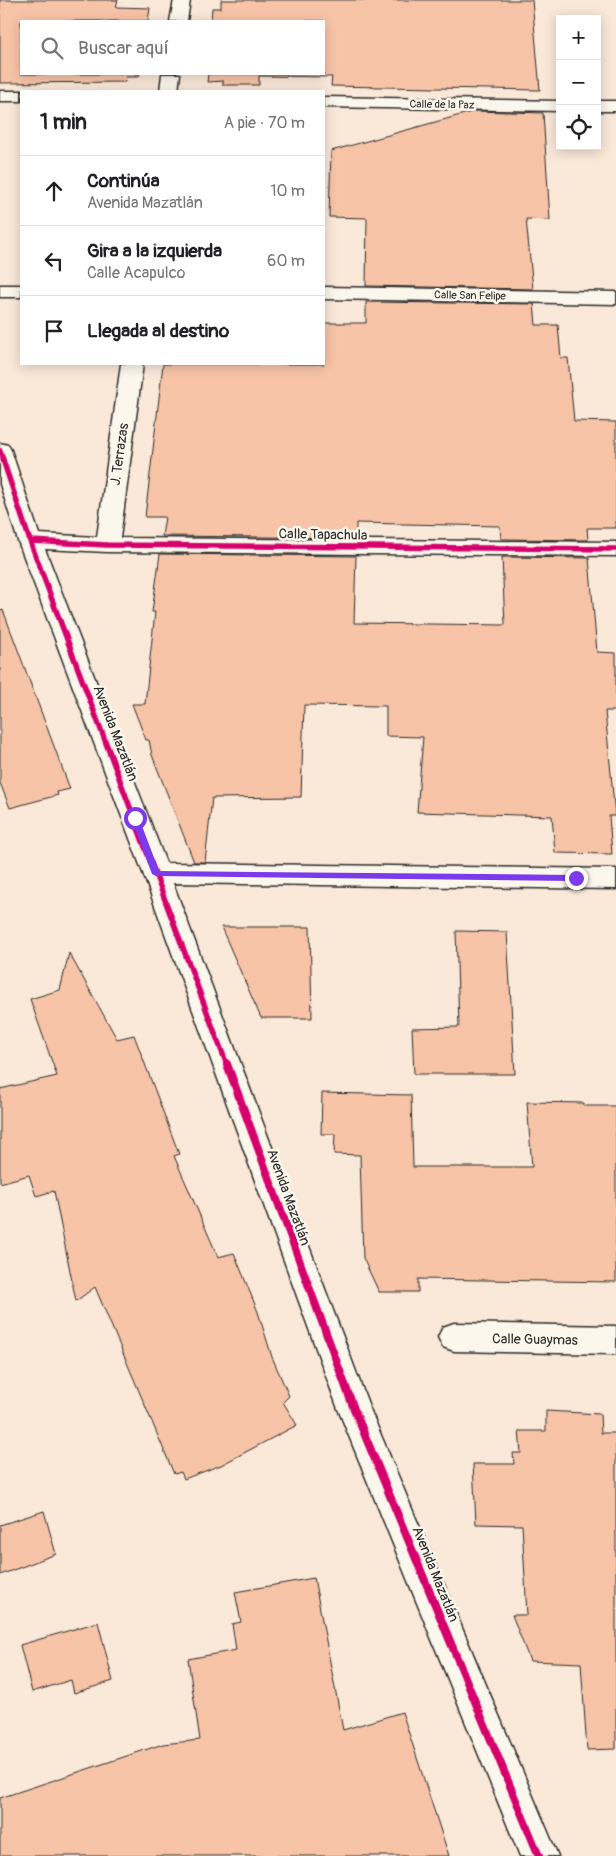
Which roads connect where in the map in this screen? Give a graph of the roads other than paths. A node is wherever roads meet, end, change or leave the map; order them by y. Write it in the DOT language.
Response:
graph roads {
  1 [pos="182,0"];
  2 [pos="179,20"];
  3 [pos="171,75"];
  4 [pos="169,90"];
  5 [pos="0,96"];
  6 [pos="20,96"];
  7 [pos="325,102"];
  8 [pos="556,106"];
  9 [pos="601,106"];
  10 [pos="616,106"];
  11 [pos="0,291"];
  12 [pos="20,291"];
  13 [pos="325,293"];
  14 [pos="616,298"];
  15 [pos="132,365"];
  16 [pos="0,450"];
  17 [pos="30,541"];
  18 [pos="107,544"];
  19 [pos="616,549"];
  20 [pos="156,874"];
  21 [pos="616,879"];
  22 [pos="454,1337"];
  23 [pos="616,1340"];
  24 [pos="539,1856"];
  1 -- 2 [label="street"];
  3 -- 4 [label="street"];
  5 -- 6 [label="street"];
  7 -- 8 [label="street, Calle de la Paz"];
  9 -- 10 [label="street"];
  11 -- 12 [label="street"];
  13 -- 14 [label="street, Calle San Felipe"];
  15 -- 18 [label="street, J. Terrazas"];
  16 -- 17 [label="street, Avenida Mazatlán"];
  17 -- 18 [label="street, Calle Tapachula"];
  17 -- 20 [label="street, Avenida Mazatlán"];
  18 -- 19 [label="street, Calle Tapachula"];
  20 -- 21 [label="street"];
  20 -- 24 [label="street, Avenida Mazatlán"];
  22 -- 23 [label="street, Calle Guaymas"];
}
